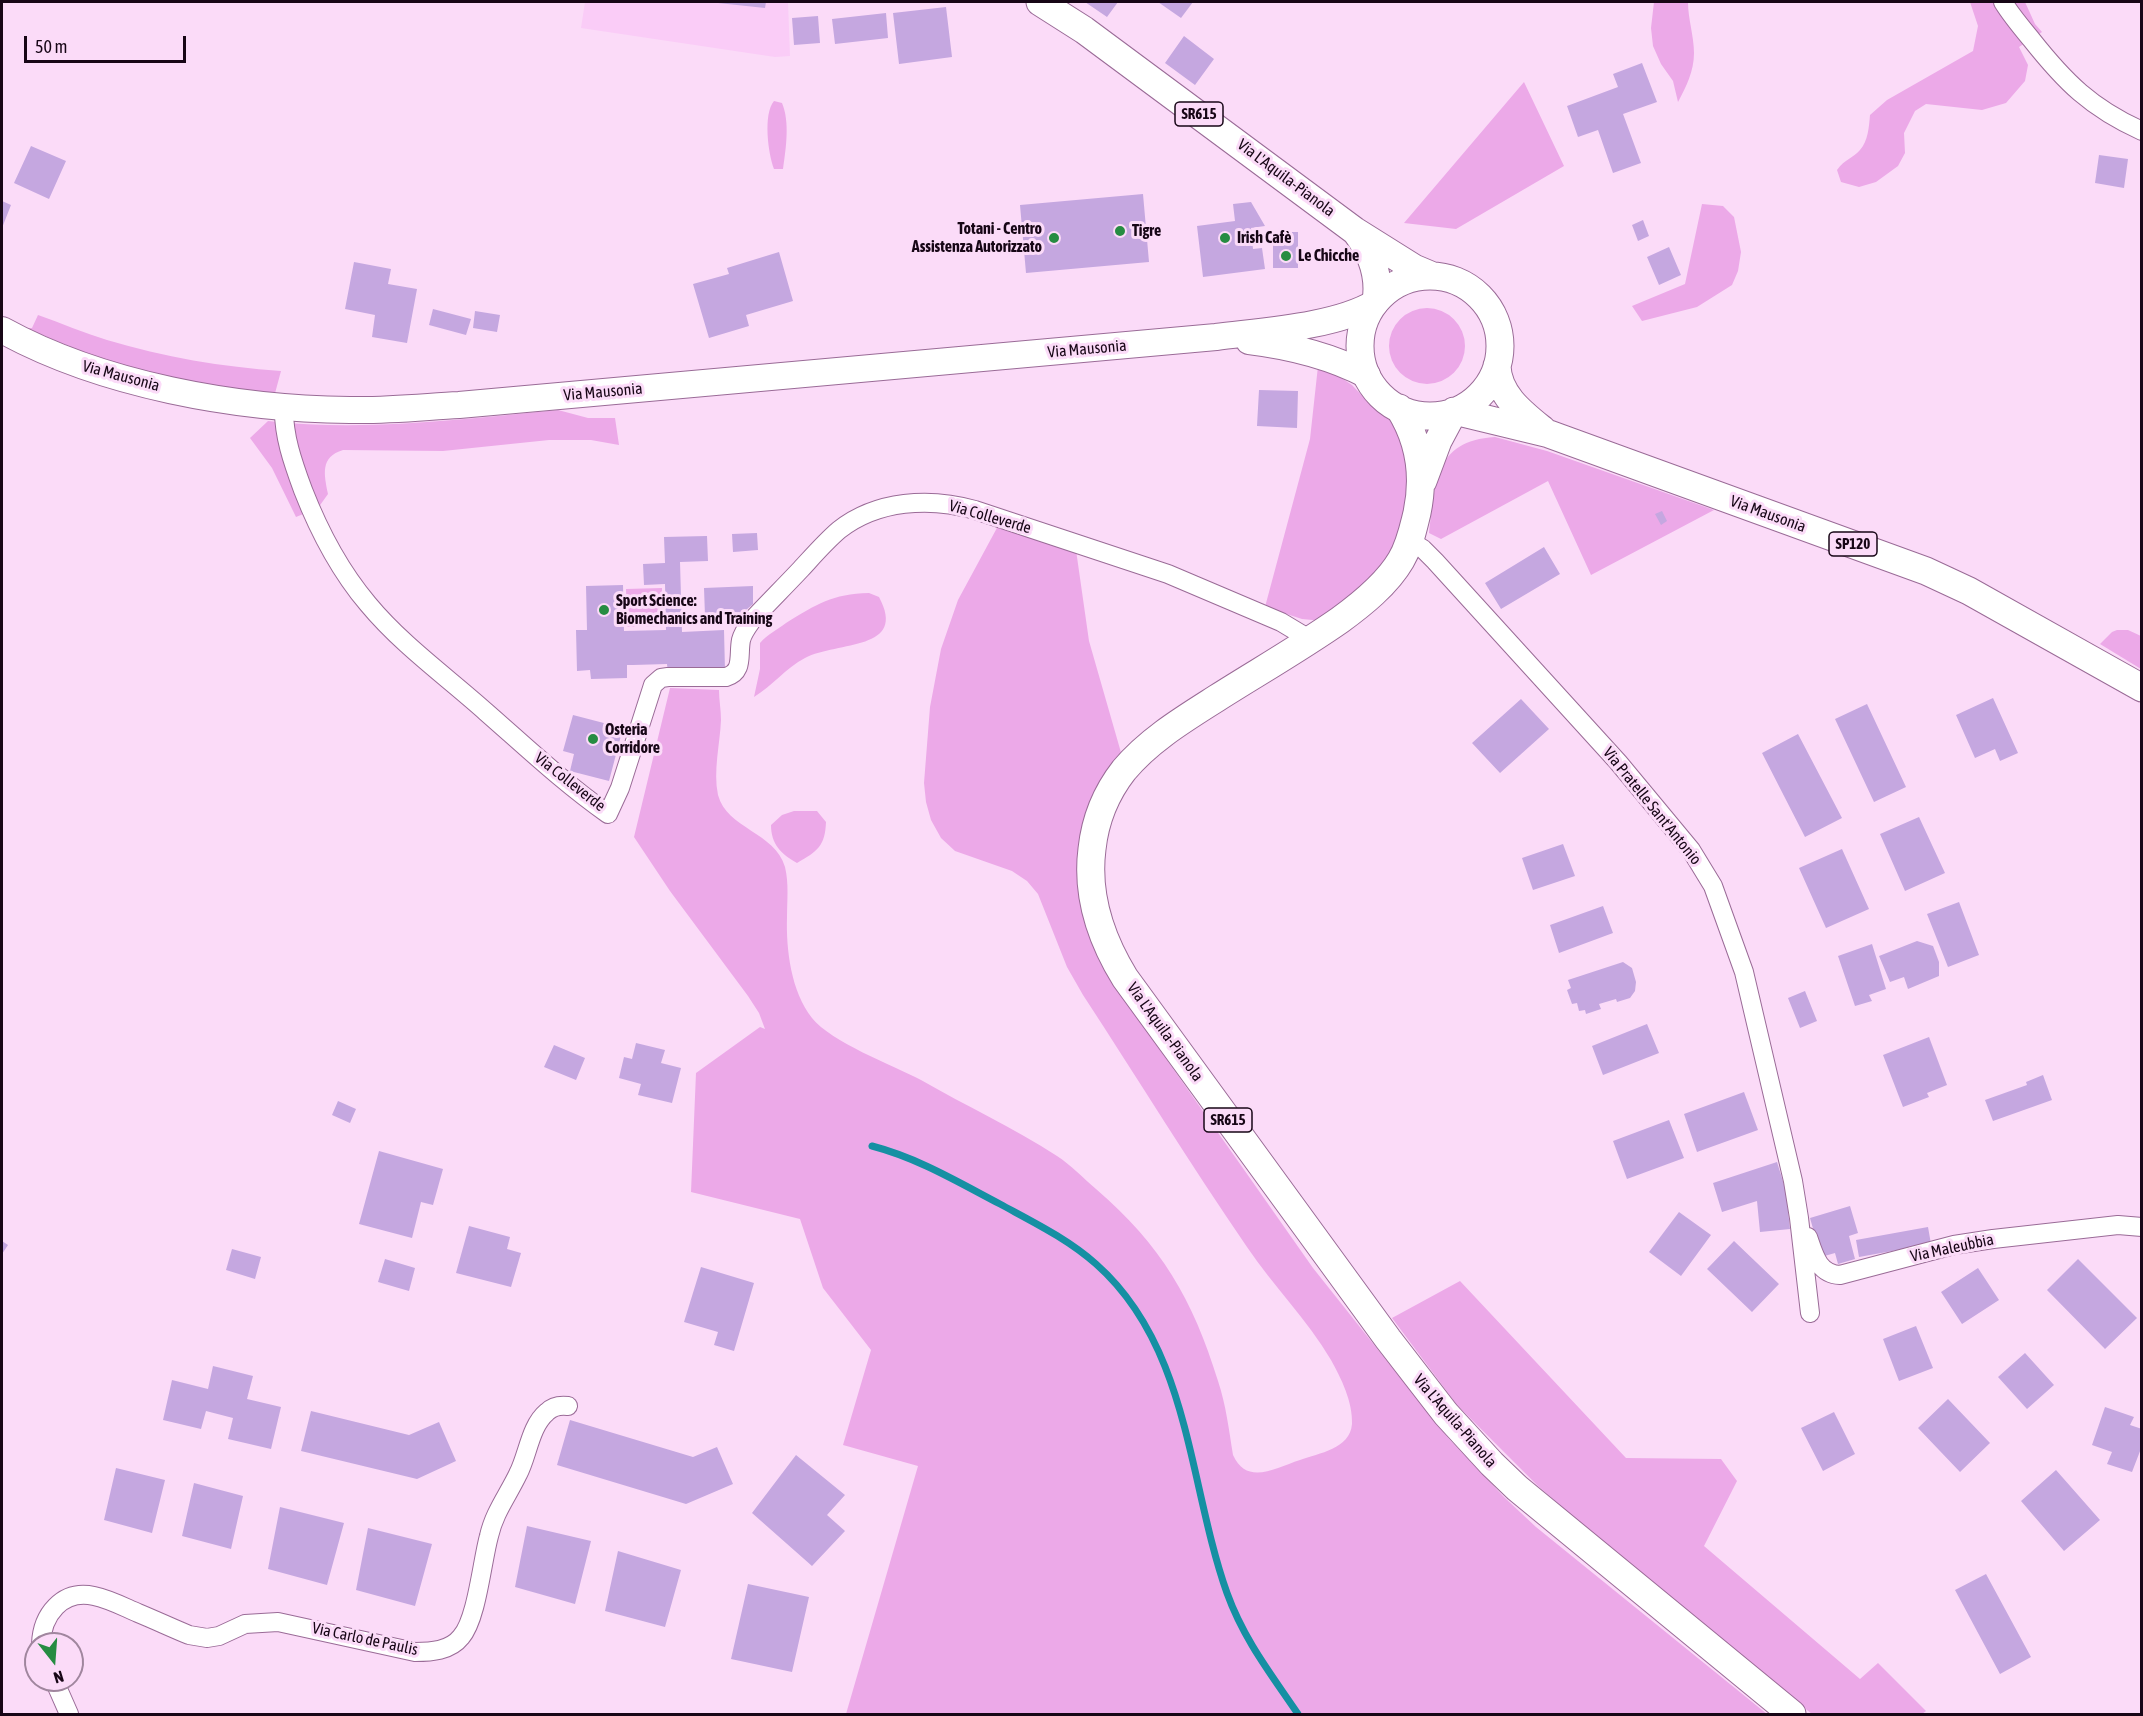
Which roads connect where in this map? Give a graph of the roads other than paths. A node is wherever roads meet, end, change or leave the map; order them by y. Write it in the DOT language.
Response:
graph roads {
  1 [pos="1040,2"];
  2 [pos="2003,2"];
  3 [pos="2142,131"];
  4 [pos="1356,231"];
  5 [pos="1432,276"];
  6 [pos="1376,302"];
  7 [pos="2,330"];
  8 [pos="1216,338"];
  9 [pos="1497,366"];
  10 [pos="1366,375"];
  11 [pos="284,406"];
  12 [pos="1400,408"];
  13 [pos="1454,411"];
  14 [pos="1549,434"];
  15 [pos="1422,485"];
  16 [pos="1410,541"];
  17 [pos="1311,640"];
  18 [pos="2142,688"];
  19 [pos="1799,1218"];
  20 [pos="2142,1227"];
  21 [pos="1810,1313"];
  22 [pos="568,1406"];
  23 [pos="43,1632"];
  24 [pos="59,1692"];
  25 [pos="69,1714"];
  26 [pos="1792,1714"];
  1 -- 4 [label="main road, Via L'Aquila-Pianola / SR615"];
  2 -- 3 [label="street"];
  4 -- 5 [label="main road, Via L'Aquila-Pianola / SR615"];
  4 -- 6 [label="main road, Via L'Aquila-Pianola / SR615"];
  5 -- 6 [label="main road"];
  5 -- 9 [label="main road"];
  6 -- 8 [label="main road, Via Mausonia"];
  6 -- 10 [label="main road"];
  7 -- 11 [label="main road, Via Mausonia"];
  8 -- 10 [label="main road, Via Mausonia"];
  8 -- 11 [label="main road, Via Mausonia"];
  9 -- 13 [label="main road"];
  9 -- 14 [label="main road, Via Mausonia / SP120"];
  10 -- 12 [label="main road"];
  11 -- 17 [label="street, Via Colleverde"];
  12 -- 13 [label="main road"];
  12 -- 15 [label="main road, Via L'Aquila-Pianola / SR615"];
  13 -- 14 [label="main road, Via Mausonia / SP120"];
  13 -- 15 [label="main road, Via L'Aquila-Pianola / SR615"];
  14 -- 18 [label="main road, Via Mausonia / SP120"];
  15 -- 16 [label="main road, Via L'Aquila-Pianola / SR615"];
  16 -- 17 [label="main road, Via L'Aquila-Pianola / SR615"];
  16 -- 19 [label="street, Via Pratelle Sant'Antonio"];
  17 -- 26 [label="main road, Via L'Aquila-Pianola / SR615"];
  19 -- 20 [label="street, Via Maleubbia"];
  19 -- 21 [label="street, Via Pratelle Sant'Antonio"];
  22 -- 23 [label="street, Via Carlo de Paulis"];
  24 -- 25 [label="street"];
}
